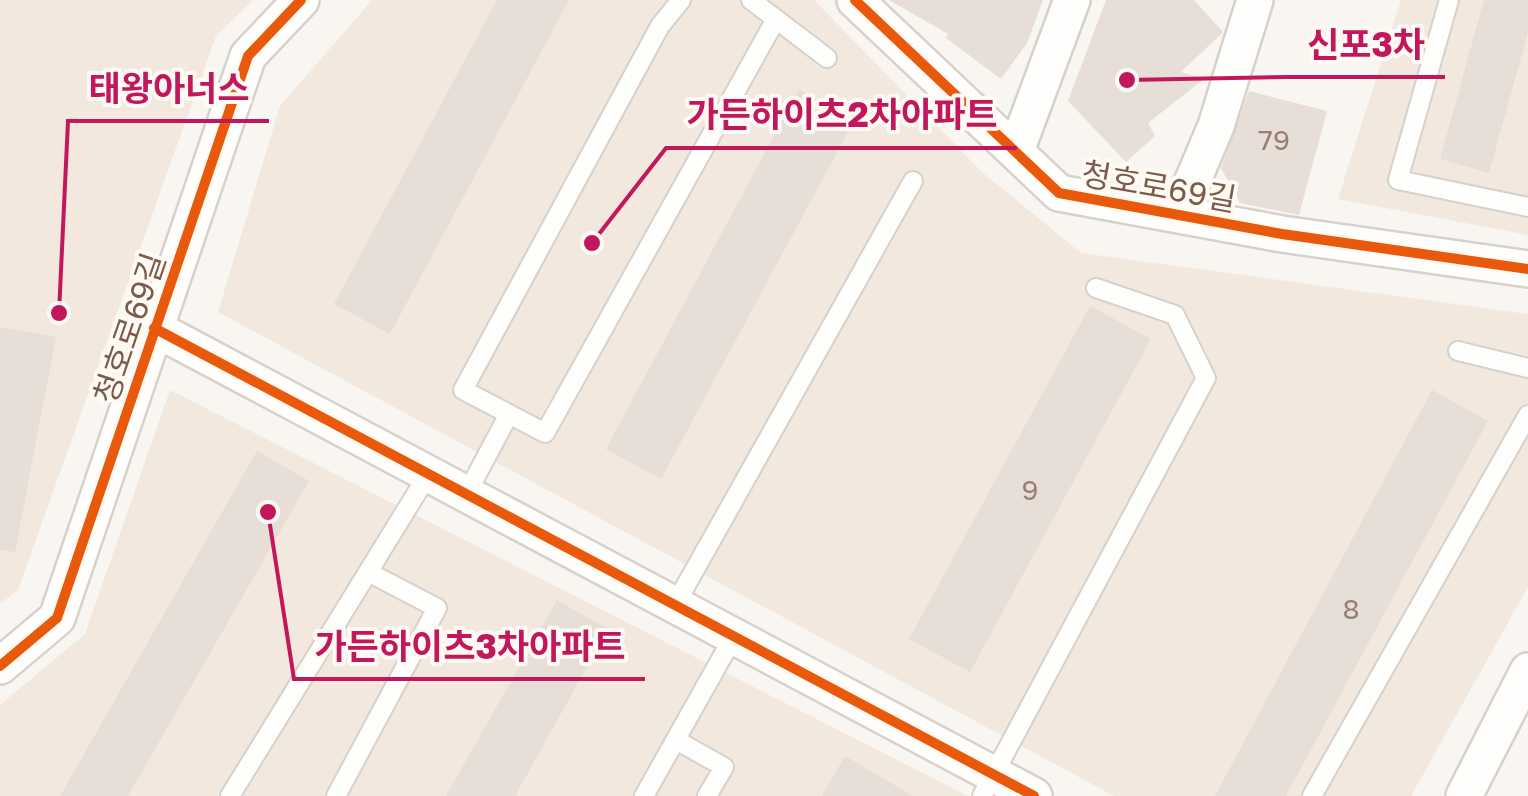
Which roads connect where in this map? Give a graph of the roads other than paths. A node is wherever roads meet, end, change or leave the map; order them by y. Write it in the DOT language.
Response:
graph roads {
  1 [pos="301,0"];
  2 [pos="680,0"];
  3 [pos="751,0"];
  4 [pos="855,0"];
  5 [pos="1072,0"];
  6 [pos="1254,0"];
  7 [pos="1449,0"];
  8 [pos="776,19"];
  9 [pos="827,58"];
  10 [pos="1016,152"];
  11 [pos="912,181"];
  12 [pos="1528,207"];
  13 [pos="1179,212"];
  14 [pos="1528,270"];
  15 [pos="1096,288"];
  16 [pos="154,328"];
  17 [pos="1458,350"];
  18 [pos="1528,368"];
  19 [pos="508,414"];
  20 [pos="1528,415"];
  21 [pos="429,473"];
  22 [pos="467,493"];
  23 [pos="368,572"];
  24 [pos="676,603"];
  25 [pos="734,634"];
  26 [pos="0,666"];
  27 [pos="1528,671"];
  28 [pos="676,740"];
  29 [pos="987,785"];
  30 [pos="230,796"];
  31 [pos="336,796"];
  32 [pos="644,796"];
  33 [pos="707,796"];
  34 [pos="1034,796"];
  35 [pos="1312,796"];
  36 [pos="1464,796"];
  1 -- 16 [label="street, 청호로69길"];
  2 -- 19 [label="lane"];
  3 -- 8 [label="lane"];
  4 -- 10 [label="street, 청호로69길"];
  5 -- 10 [label="street"];
  6 -- 13 [label="street, 청호로69길"];
  7 -- 12 [label="lane"];
  8 -- 9 [label="lane"];
  8 -- 19 [label="lane"];
  10 -- 13 [label="street, 청호로69길"];
  11 -- 24 [label="lane"];
  13 -- 14 [label="street, 청호로69길"];
  15 -- 29 [label="lane"];
  16 -- 21 [label="street"];
  16 -- 26 [label="street, 청호로69길"];
  17 -- 18 [label="lane"];
  19 -- 22 [label="lane"];
  20 -- 35 [label="lane"];
  21 -- 22 [label="street"];
  21 -- 23 [label="lane"];
  22 -- 24 [label="street"];
  23 -- 30 [label="lane"];
  23 -- 31 [label="lane"];
  24 -- 25 [label="street"];
  25 -- 28 [label="lane"];
  25 -- 29 [label="street"];
  27 -- 36 [label="street"];
  28 -- 32 [label="lane"];
  28 -- 33 [label="lane"];
  29 -- 34 [label="street"];
}
